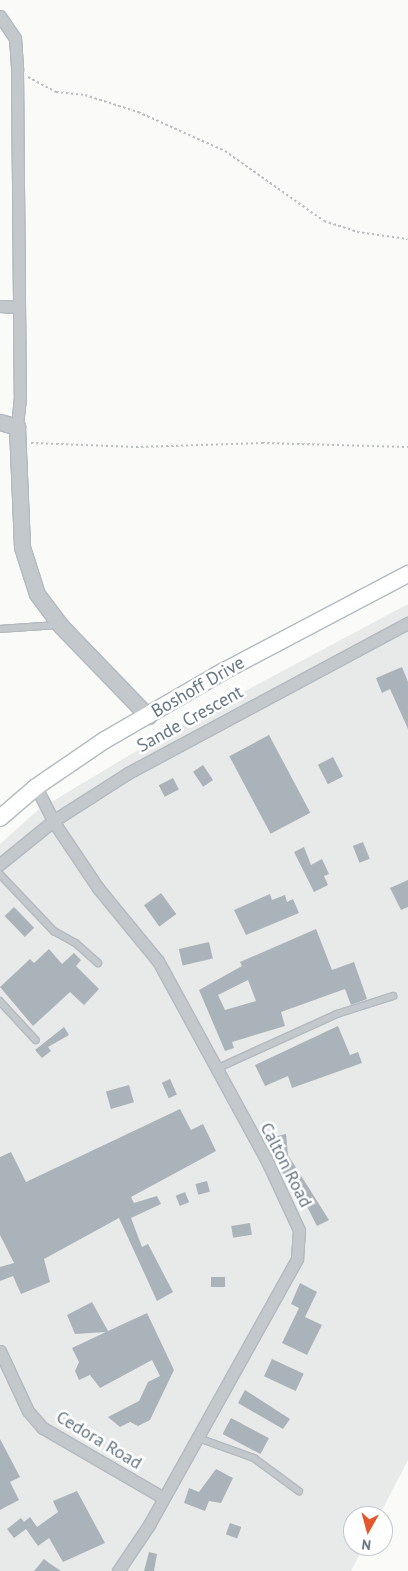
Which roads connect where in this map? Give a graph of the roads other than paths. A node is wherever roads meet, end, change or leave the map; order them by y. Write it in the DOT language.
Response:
graph roads {
  1 [pos="0,16"];
  2 [pos="0,306"];
  3 [pos="17,307"];
  4 [pos="0,422"];
  5 [pos="17,427"];
  6 [pos="408,574"];
  7 [pos="408,623"];
  8 [pos="60,625"];
  9 [pos="0,629"];
  10 [pos="148,716"];
  11 [pos="36,787"];
  12 [pos="0,818"];
  13 [pos="53,821"];
  14 [pos="0,864"];
  15 [pos="0,874"];
  16 [pos="98,963"];
  17 [pos="393,996"];
  18 [pos="0,1001"];
  19 [pos="36,1040"];
  20 [pos="214,1070"];
  21 [pos="0,1351"];
  22 [pos="4,1370"];
  23 [pos="196,1437"];
  24 [pos="300,1491"];
  25 [pos="162,1497"];
  26 [pos="118,1571"];
  1 -- 3 [label="street"];
  2 -- 3 [label="street"];
  3 -- 5 [label="street"];
  4 -- 5 [label="street"];
  5 -- 8 [label="street"];
  6 -- 10 [label="main road, Boshoff Drive"];
  7 -- 13 [label="street, Sande Crescent"];
  8 -- 9 [label="lane"];
  8 -- 10 [label="street"];
  10 -- 11 [label="main road, Boshoff Drive"];
  11 -- 12 [label="main road, Boshoff Drive"];
  11 -- 13 [label="street, Calton Road"];
  13 -- 14 [label="street, Sande Crescent"];
  13 -- 20 [label="street, Calton Road"];
  15 -- 16 [label="lane"];
  17 -- 20 [label="lane"];
  18 -- 19 [label="lane"];
  20 -- 23 [label="street, Calton Road"];
  21 -- 22 [label="street, Cedora Road"];
  22 -- 25 [label="street, Cedora Road"];
  23 -- 24 [label="lane"];
  23 -- 25 [label="street, Calton Road"];
  25 -- 26 [label="street, Calton Road"];
}
